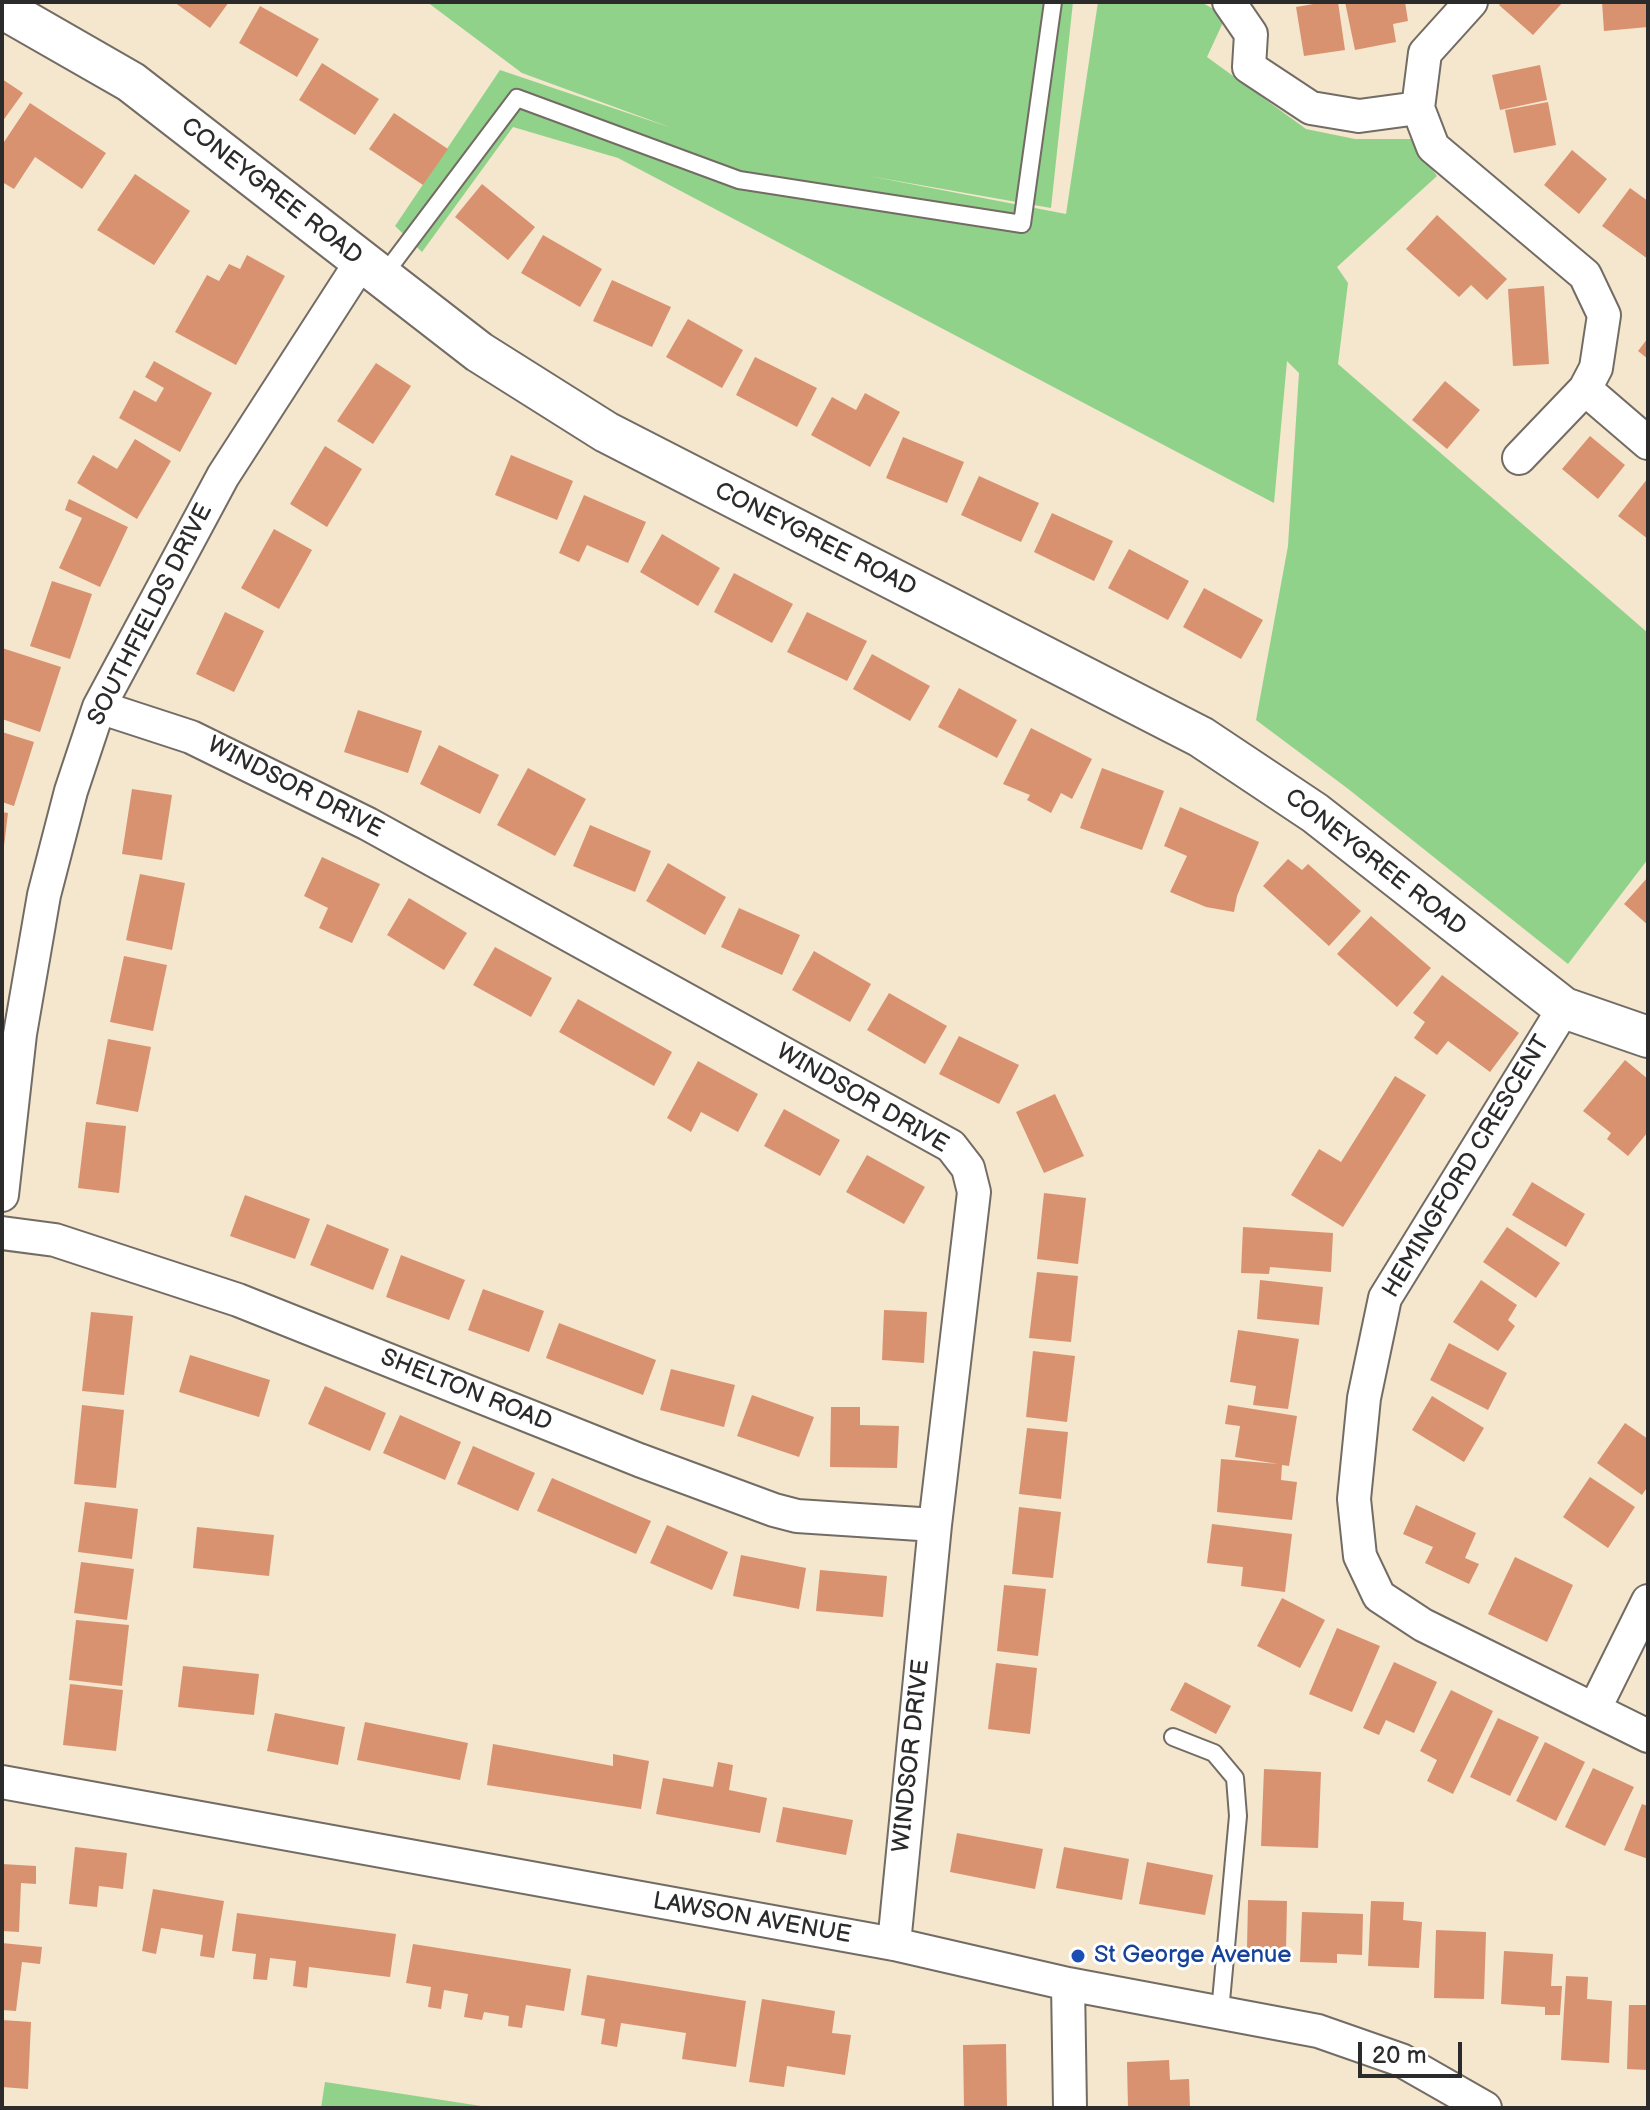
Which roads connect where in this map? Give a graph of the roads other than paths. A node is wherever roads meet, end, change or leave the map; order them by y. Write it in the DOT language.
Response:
graph roads {
  1 [pos="1053,2"];
  2 [pos="1229,2"];
  3 [pos="1471,2"];
  4 [pos="2,8"];
  5 [pos="1418,108"];
  6 [pos="372,270"];
  7 [pos="1585,389"];
  8 [pos="1648,443"];
  9 [pos="1519,458"];
  10 [pos="99,707"];
  11 [pos="1564,1008"];
  12 [pos="1648,1037"];
  13 [pos="2,1195"];
  14 [pos="2,1233"];
  15 [pos="935,1525"];
  16 [pos="1648,1601"];
  17 [pos="1595,1708"];
  18 [pos="1648,1736"];
  19 [pos="1173,1737"];
  20 [pos="2,1782"];
  21 [pos="894,1944"];
  22 [pos="1068,1984"];
  23 [pos="1220,2012"];
  24 [pos="1070,2108"];
  25 [pos="1485,2108"];
  1 -- 6 [label="lane"];
  2 -- 5 [label="street"];
  3 -- 5 [label="street"];
  4 -- 6 [label="street, CONEYGREE ROAD"];
  5 -- 7 [label="street"];
  6 -- 10 [label="street, SOUTHFIELDS DRIVE"];
  6 -- 11 [label="street, CONEYGREE ROAD"];
  7 -- 8 [label="street"];
  7 -- 9 [label="street"];
  10 -- 13 [label="street, SOUTHFIELDS DRIVE"];
  10 -- 15 [label="street, WINDSOR DRIVE"];
  11 -- 12 [label="street, CONEYGREE ROAD"];
  11 -- 17 [label="street, HEMINGFORD CRESCENT"];
  14 -- 15 [label="street, SHELTON ROAD"];
  15 -- 21 [label="street, WINDSOR DRIVE"];
  16 -- 17 [label="street"];
  17 -- 18 [label="street, HEMINGFORD CRESCENT"];
  19 -- 23 [label="lane"];
  20 -- 21 [label="street, LAWSON AVENUE"];
  21 -- 22 [label="street, LAWSON AVENUE"];
  22 -- 23 [label="street, LAWSON AVENUE"];
  22 -- 24 [label="street"];
  23 -- 25 [label="street, LAWSON AVENUE"];
}
